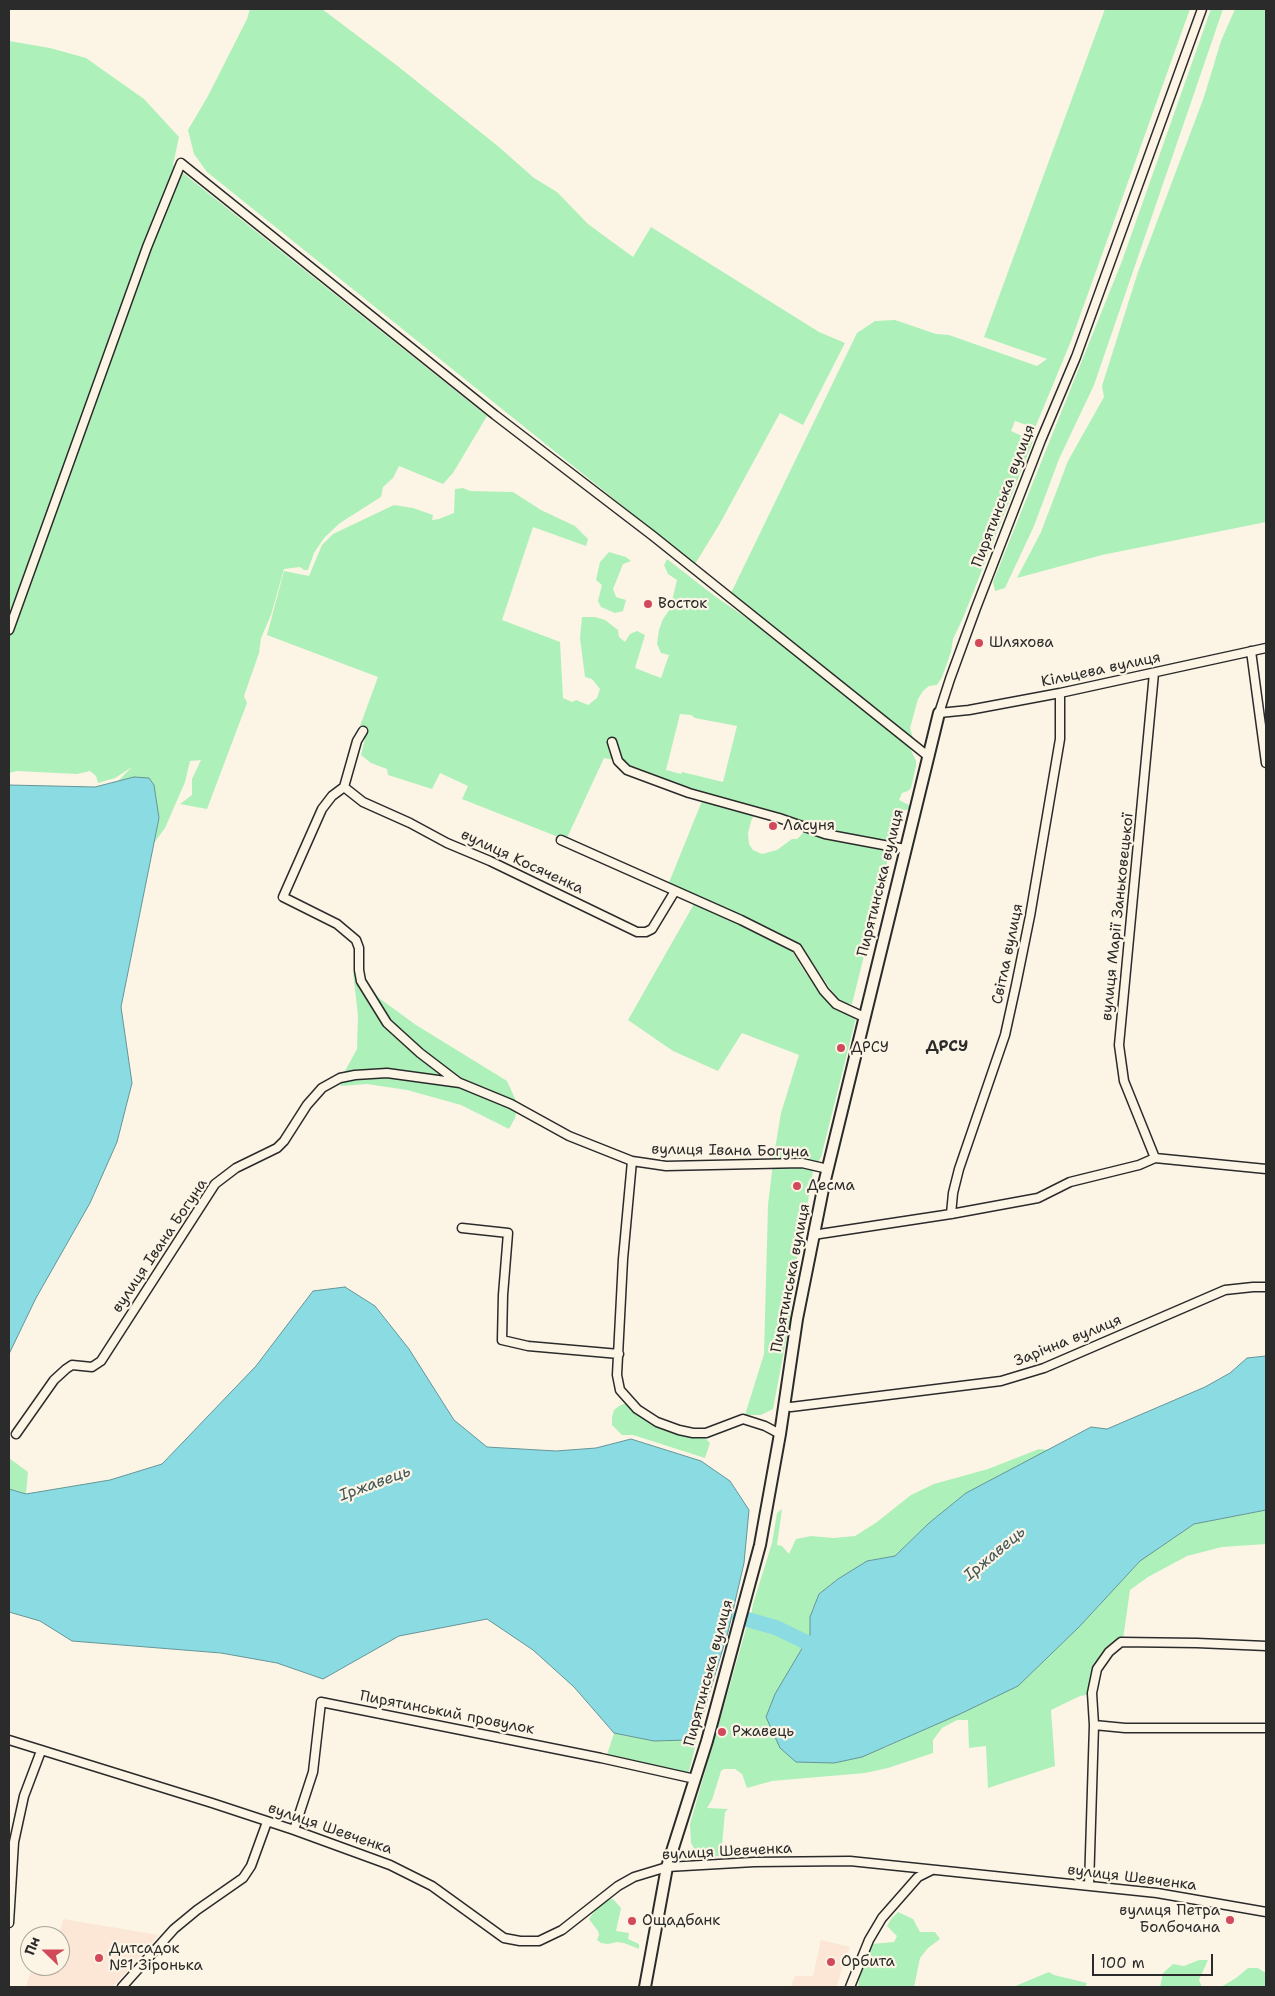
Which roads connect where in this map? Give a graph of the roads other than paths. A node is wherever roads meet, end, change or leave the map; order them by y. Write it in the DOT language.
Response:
graph roads {
  1 [pos="1202,9"];
  2 [pos="9,630"];
  3 [pos="1266,648"];
  4 [pos="1251,651"];
  5 [pos="1154,673"];
  6 [pos="1060,693"];
  7 [pos="939,713"];
  8 [pos="362,731"];
  9 [pos="612,742"];
  10 [pos="929,757"];
  11 [pos="1266,763"];
  12 [pos="344,787"];
  13 [pos="561,840"];
  14 [pos="905,849"];
  15 [pos="675,892"];
  16 [pos="864,1017"];
  17 [pos="460,1083"];
  18 [pos="1156,1158"];
  19 [pos="632,1161"];
  20 [pos="828,1169"];
  21 [pos="1266,1169"];
  22 [pos="951,1214"];
  23 [pos="462,1228"];
  24 [pos="813,1235"];
  25 [pos="1266,1287"];
  26 [pos="619,1354"];
  27 [pos="784,1406"];
  28 [pos="16,1434"];
  29 [pos="780,1434"];
  30 [pos="1266,1646"];
  31 [pos="1094,1725"];
  32 [pos="1266,1728"];
  33 [pos="9,1740"];
  34 [pos="41,1751"];
  35 [pos="695,1779"];
  36 [pos="267,1822"];
  37 [pos="294,1830"];
  38 [pos="667,1867"];
  39 [pos="932,1870"];
  40 [pos="1089,1886"];
  41 [pos="1266,1912"];
  42 [pos="9,1922"];
  43 [pos="122,1987"];
  44 [pos="645,1987"];
  45 [pos="850,1987"];
  1 -- 7 [label="street, Пирятинська вулиця"];
  2 -- 10 [label="street"];
  3 -- 4 [label="street, Кільцева вулиця"];
  4 -- 5 [label="street, Кільцева вулиця"];
  4 -- 11 [label="street"];
  5 -- 6 [label="street, Кільцева вулиця"];
  5 -- 18 [label="street, вулиця Марії Заньковецької"];
  6 -- 7 [label="street, Кільцева вулиця"];
  6 -- 22 [label="street, Світла вулиця"];
  7 -- 10 [label="main road, Пирятинська вулиця"];
  8 -- 12 [label="street"];
  9 -- 14 [label="street"];
  10 -- 14 [label="main road, Пирятинська вулиця"];
  12 -- 15 [label="street, вулиця Косяченка"];
  12 -- 17 [label="street, вулиця Івана Богуна"];
  13 -- 15 [label="street"];
  14 -- 16 [label="main road, Пирятинська вулиця"];
  15 -- 16 [label="street"];
  16 -- 20 [label="main road, Пирятинська вулиця"];
  17 -- 19 [label="street, вулиця Івана Богуна"];
  17 -- 28 [label="street, вулиця Івана Богуна"];
  18 -- 21 [label="street"];
  18 -- 22 [label="street"];
  19 -- 20 [label="street, вулиця Івана Богуна"];
  19 -- 26 [label="street, вулиця Івана Богуна"];
  20 -- 24 [label="main road, Пирятинська вулиця"];
  22 -- 24 [label="street"];
  23 -- 26 [label="street"];
  24 -- 27 [label="main road, Пирятинська вулиця"];
  25 -- 27 [label="street, Зарічна вулиця"];
  26 -- 29 [label="street, вулиця Івана Богуна"];
  27 -- 29 [label="main road, Пирятинська вулиця"];
  29 -- 35 [label="main road, Пирятинська вулиця"];
  30 -- 31 [label="street"];
  31 -- 32 [label="street"];
  31 -- 40 [label="street"];
  33 -- 34 [label="street, вулиця Шевченка"];
  34 -- 36 [label="street, вулиця Шевченка"];
  34 -- 42 [label="street"];
  35 -- 37 [label="street, Пирятинський провулок"];
  35 -- 38 [label="main road, Пирятинська вулиця"];
  36 -- 37 [label="street, вулиця Шевченка"];
  36 -- 43 [label="street"];
  37 -- 38 [label="street, вулиця Шевченка"];
  38 -- 39 [label="street, вулиця Шевченка"];
  38 -- 44 [label="main road, Пирятинська вулиця"];
  39 -- 40 [label="street, вулиця Шевченка"];
  39 -- 45 [label="street"];
  40 -- 41 [label="street, вулиця Шевченка"];
}
